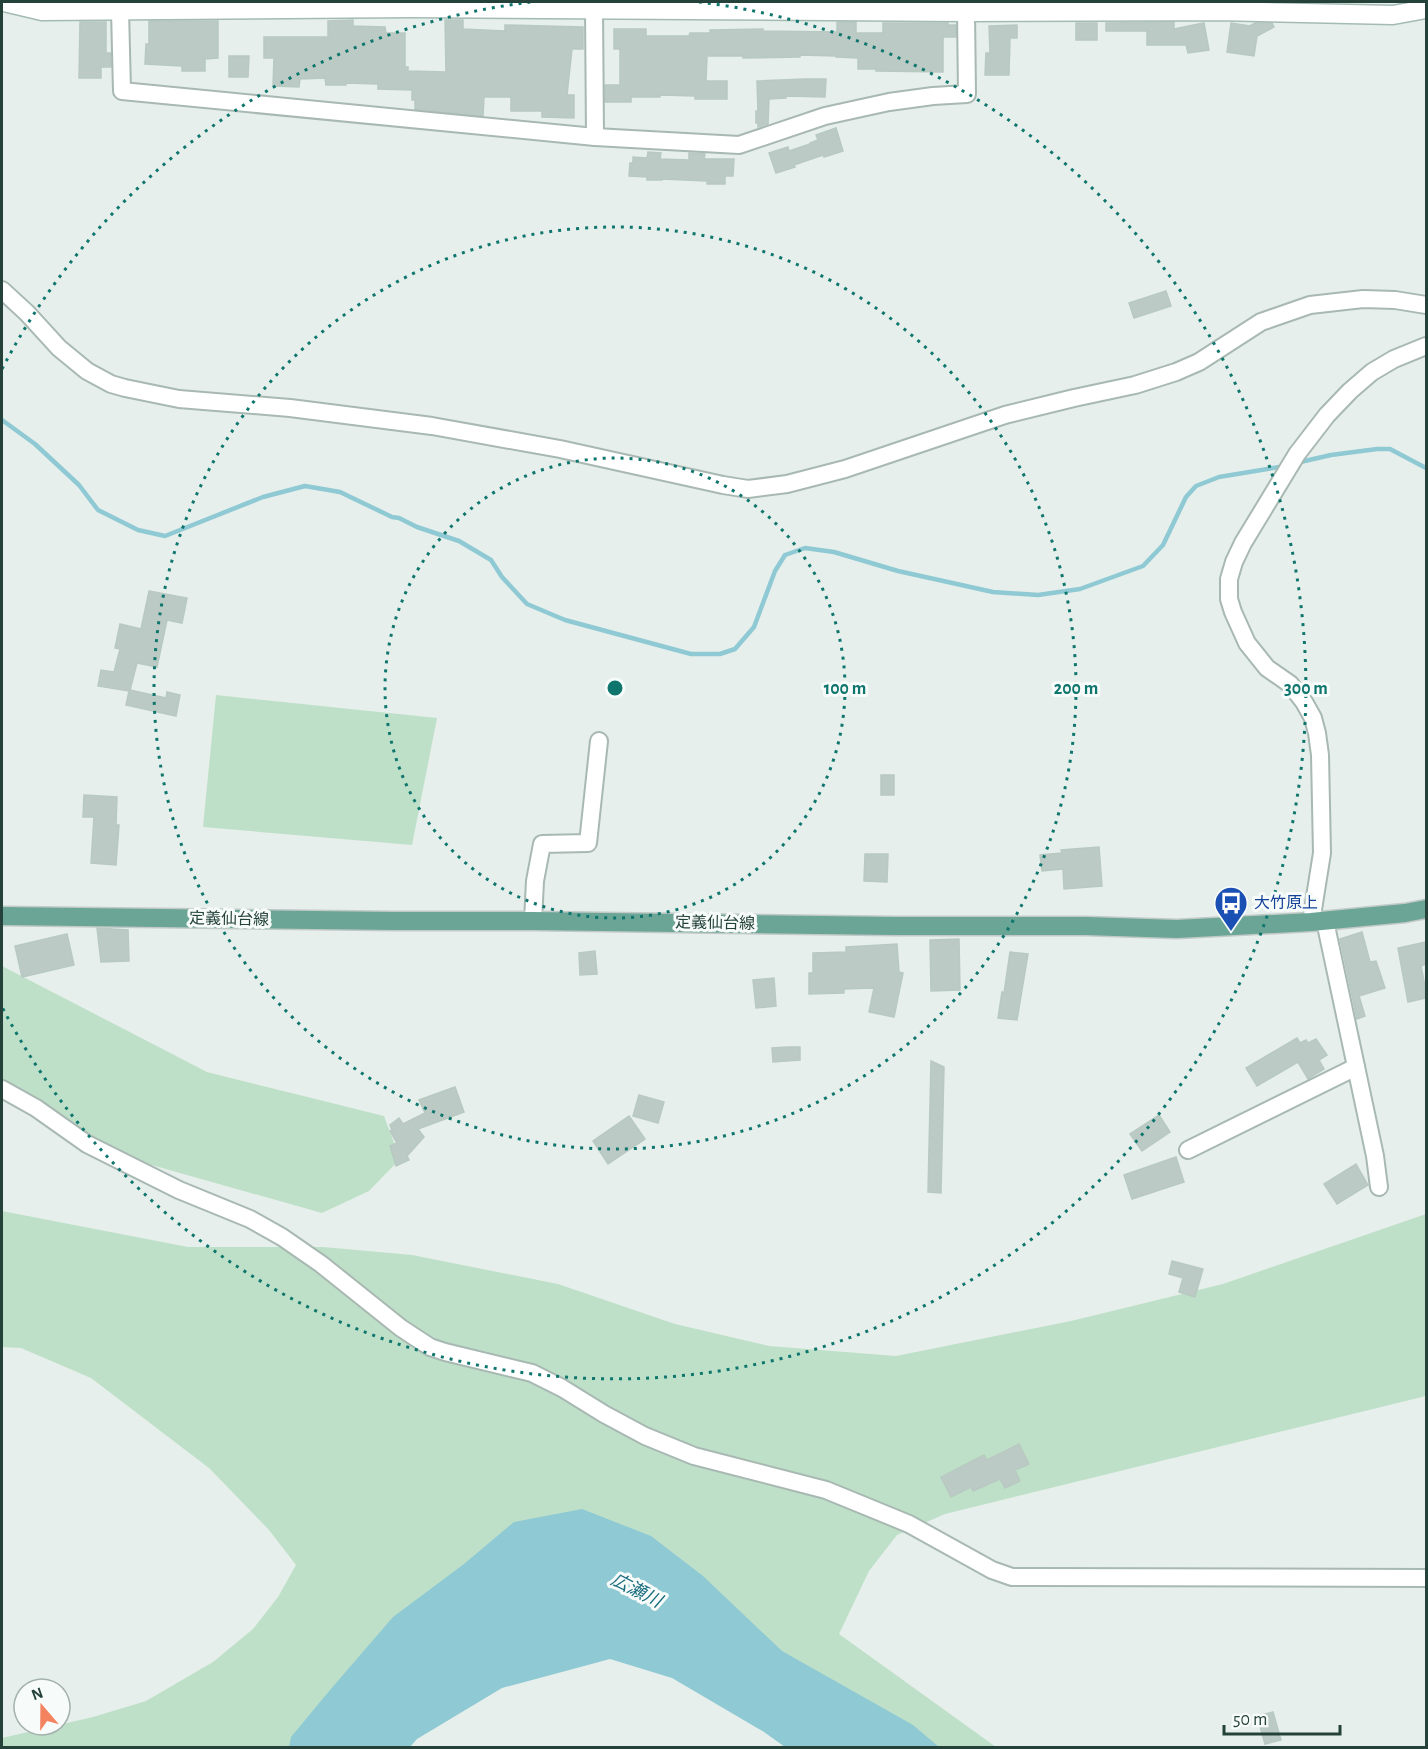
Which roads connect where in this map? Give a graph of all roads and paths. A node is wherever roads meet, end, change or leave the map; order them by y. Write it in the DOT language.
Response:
graph roads {
  1 [pos="4,2"];
  2 [pos="411,5"];
  3 [pos="821,6"];
  4 [pos="1218,6"];
  5 [pos="594,9"];
  6 [pos="1426,9"];
  7 [pos="120,10"];
  8 [pos="966,12"];
  9 [pos="595,137"];
  10 [pos="2,290"];
  11 [pos="1426,305"];
  12 [pos="1426,346"];
  13 [pos="599,741"];
  14 [pos="1426,909"];
  15 [pos="2,916"];
  16 [pos="533,921"];
  17 [pos="1318,921"];
  18 [pos="1356,1067"];
  19 [pos="2,1089"];
  20 [pos="1188,1150"];
  21 [pos="1379,1187"];
  22 [pos="1426,1578"];
  1 -- 7 [label="street"];
  2 -- 5 [label="street"];
  2 -- 7 [label="street"];
  3 -- 5 [label="street"];
  3 -- 8 [label="street"];
  4 -- 6 [label="street"];
  4 -- 8 [label="street"];
  5 -- 9 [label="street"];
  7 -- 9 [label="street"];
  8 -- 9 [label="street"];
  10 -- 11 [label="street"];
  12 -- 17 [label="street"];
  13 -- 16 [label="street"];
  14 -- 17 [label="main road, 定義仙台線"];
  15 -- 16 [label="main road, 定義仙台線"];
  16 -- 17 [label="main road, 定義仙台線"];
  17 -- 18 [label="street"];
  18 -- 20 [label="street"];
  18 -- 21 [label="street"];
  19 -- 22 [label="street"];
}
